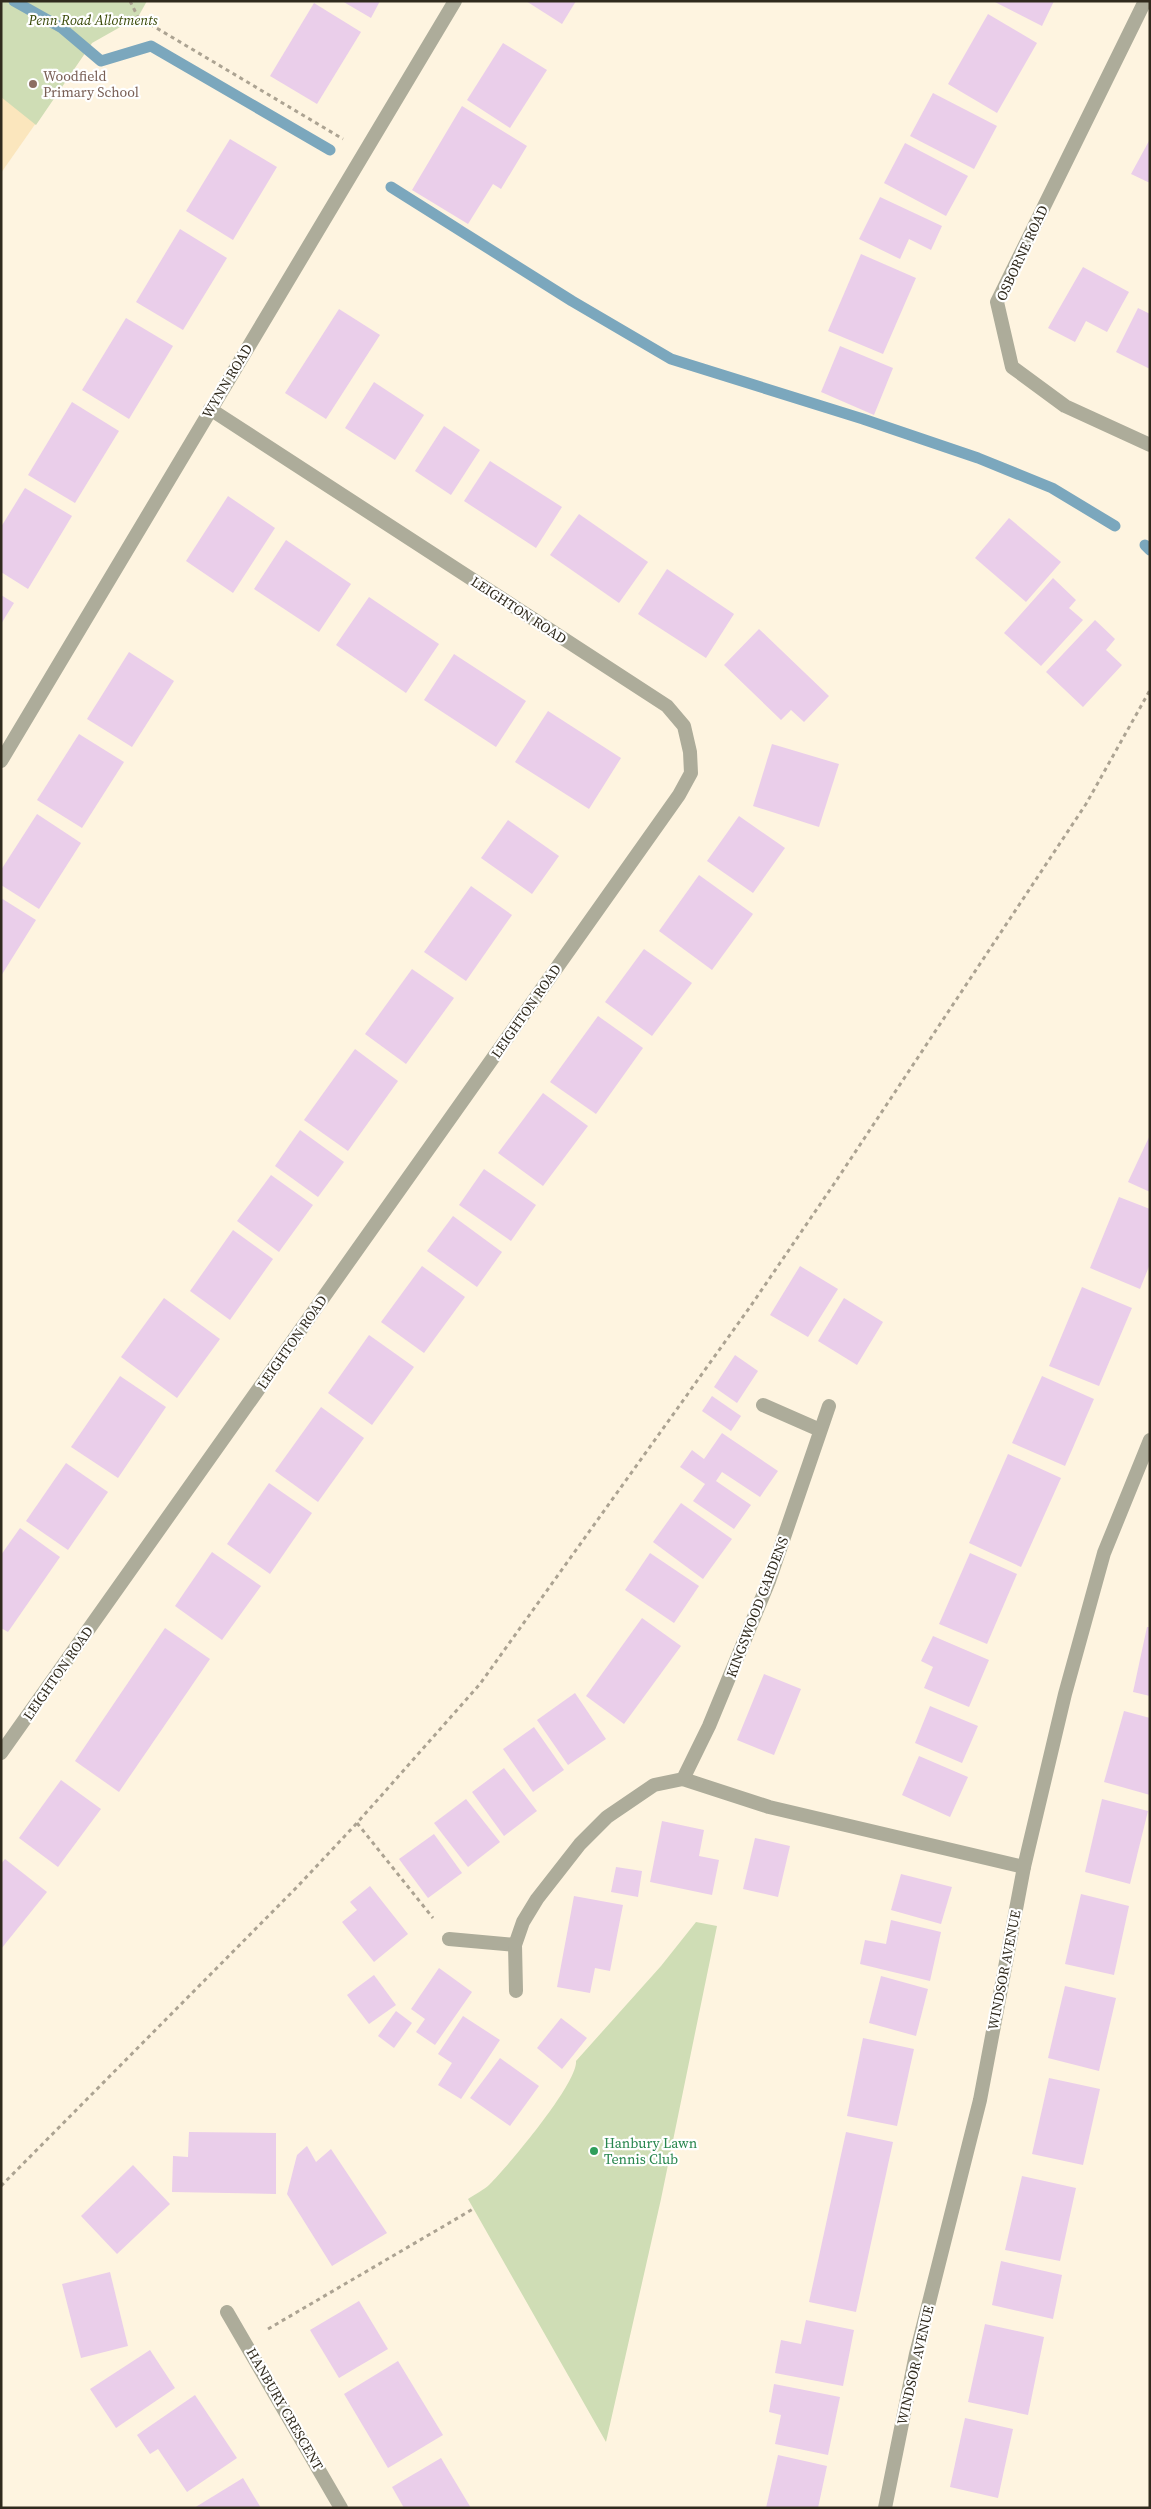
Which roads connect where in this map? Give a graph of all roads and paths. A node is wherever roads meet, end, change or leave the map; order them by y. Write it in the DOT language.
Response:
graph roads {
  1 [pos="130,1"];
  2 [pos="455,1"];
  3 [pos="1145,1"];
  4 [pos="365,152"];
  5 [pos="210,409"];
  6 [pos="1150,445"];
  7 [pos="1150,690"];
  8 [pos="1,761"];
  9 [pos="763,1405"];
  10 [pos="829,1406"];
  11 [pos="820,1430"];
  12 [pos="1150,1440"];
  13 [pos="1,1753"];
  14 [pos="683,1779"];
  15 [pos="357,1823"];
  16 [pos="1024,1867"];
  17 [pos="450,1939"];
  18 [pos="515,1945"];
  19 [pos="516,1991"];
  20 [pos="1,2186"];
  21 [pos="473,2209"];
  22 [pos="228,2312"];
  23 [pos="246,2342"];
  24 [pos="341,2508"];
  25 [pos="884,2508"];
  1 -- 4 [label="path"];
  2 -- 4 [label="street, WYNN ROAD"];
  3 -- 6 [label="street, OSBORNE ROAD"];
  4 -- 5 [label="street, WYNN ROAD"];
  5 -- 8 [label="street, WYNN ROAD"];
  5 -- 13 [label="street, LEIGHTON ROAD"];
  7 -- 15 [label="path"];
  9 -- 11 [label="street"];
  10 -- 11 [label="street, KINGSWOOD GARDENS"];
  11 -- 14 [label="street, KINGSWOOD GARDENS"];
  12 -- 16 [label="street, WINDSOR AVENUE"];
  14 -- 16 [label="street"];
  14 -- 18 [label="street"];
  15 -- 17 [label="path"];
  15 -- 20 [label="path"];
  16 -- 25 [label="street, WINDSOR AVENUE"];
  17 -- 18 [label="street"];
  18 -- 19 [label="street"];
  21 -- 23 [label="path"];
  22 -- 23 [label="street, HANBURY CRESCENT"];
  23 -- 24 [label="street, HANBURY CRESCENT"];
}
